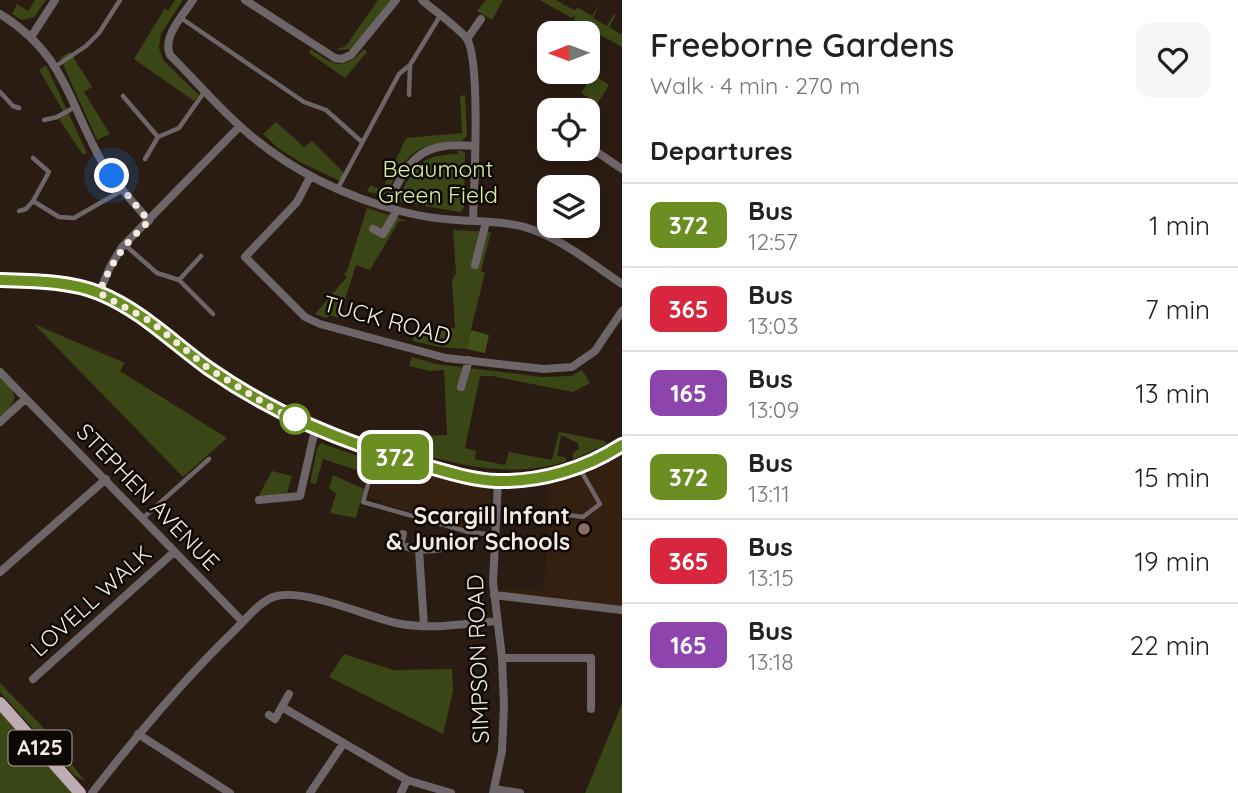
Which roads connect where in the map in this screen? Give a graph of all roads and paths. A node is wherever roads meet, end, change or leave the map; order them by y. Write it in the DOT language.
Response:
graph roads {
  1 [pos="55,0"];
  2 [pos="120,0"];
  3 [pos="192,0"];
  4 [pos="245,0"];
  5 [pos="396,0"];
  6 [pos="422,0"];
  7 [pos="0,14"];
  8 [pos="440,16"];
  9 [pos="181,18"];
  10 [pos="481,19"];
  11 [pos="31,37"];
  12 [pos="467,39"];
  13 [pos="410,65"];
  14 [pos="56,66"];
  15 [pos="205,90"];
  16 [pos="0,92"];
  17 [pos="123,96"];
  18 [pos="409,96"];
  19 [pos="76,106"];
  20 [pos="19,108"];
  21 [pos="44,120"];
  22 [pos="240,127"];
  23 [pos="158,137"];
  24 [pos="362,142"];
  25 [pos="474,146"];
  26 [pos="600,154"];
  27 [pos="33,158"];
  28 [pos="145,159"];
  29 [pos="622,169"];
  30 [pos="310,177"];
  31 [pos="338,189"];
  32 [pos="122,190"];
  33 [pos="33,201"];
  34 [pos="387,206"];
  35 [pos="397,210"];
  36 [pos="19,211"];
  37 [pos="149,221"];
  38 [pos="473,221"];
  39 [pos="486,222"];
  40 [pos="373,229"];
  41 [pos="124,245"];
  42 [pos="201,256"];
  43 [pos="475,265"];
  44 [pos="0,279"];
  45 [pos="178,279"];
  46 [pos="622,284"];
  47 [pos="99,293"];
  48 [pos="622,311"];
  49 [pos="213,314"];
  50 [pos="469,360"];
  51 [pos="0,372"];
  52 [pos="461,387"];
  53 [pos="25,399"];
  54 [pos="0,422"];
  55 [pos="315,429"];
  56 [pos="622,445"];
  57 [pos="377,452"];
  58 [pos="209,459"];
  59 [pos="578,467"];
  60 [pos="106,479"];
  61 [pos="498,481"];
  62 [pos="259,500"];
  63 [pos="554,513"];
  64 [pos="143,518"];
  65 [pos="403,534"];
  66 [pos="495,536"];
  67 [pos="419,550"];
  68 [pos="439,550"];
  69 [pos="174,552"];
  70 [pos="0,572"];
  71 [pos="495,595"];
  72 [pos="622,610"];
  73 [pos="497,621"];
  74 [pos="243,622"];
  75 [pos="424,626"];
  76 [pos="502,658"];
  77 [pos="33,679"];
  78 [pos="289,694"];
  79 [pos="0,703"];
  80 [pos="282,707"];
  81 [pos="591,709"];
  82 [pos="269,715"];
  83 [pos="138,734"];
  84 [pos="343,744"];
  85 [pos="407,780"];
  86 [pos="493,791"];
  87 [pos="80,793"];
  88 [pos="92,793"];
  89 [pos="230,793"];
  90 [pos="310,793"];
  91 [pos="401,793"];
  92 [pos="451,793"];
  93 [pos="520,793"];
  1 -- 11 [label="street"];
  2 -- 14 [label="lane"];
  3 -- 9 [label="street"];
  4 -- 5 [label="street"];
  6 -- 8 [label="street"];
  7 -- 11 [label="street"];
  8 -- 12 [label="street"];
  8 -- 13 [label="lane"];
  9 -- 15 [label="street"];
  9 -- 24 [label="lane"];
  10 -- 12 [label="street"];
  11 -- 14 [label="street"];
  12 -- 25 [label="street"];
  13 -- 18 [label="lane"];
  13 -- 24 [label="lane"];
  14 -- 19 [label="street"];
  15 -- 22 [label="street"];
  15 -- 23 [label="lane"];
  16 -- 20 [label="lane"];
  17 -- 23 [label="lane"];
  19 -- 21 [label="lane"];
  19 -- 32 [label="street"];
  22 -- 30 [label="street"];
  22 -- 37 [label="street"];
  23 -- 28 [label="lane"];
  24 -- 31 [label="lane"];
  25 -- 34 [label="street"];
  25 -- 38 [label="street"];
  26 -- 29 [label="street"];
  27 -- 33 [label="lane"];
  30 -- 31 [label="street"];
  30 -- 50 [label="street, TUCK ROAD"];
  31 -- 34 [label="street"];
  32 -- 33 [label="lane"];
  32 -- 37 [label="street"];
  33 -- 36 [label="lane"];
  34 -- 35 [label="street"];
  35 -- 38 [label="street"];
  35 -- 40 [label="street"];
  37 -- 41 [label="street"];
  38 -- 39 [label="street"];
  39 -- 43 [label="street"];
  39 -- 46 [label="street"];
  41 -- 45 [label="lane"];
  41 -- 47 [label="street"];
  42 -- 45 [label="lane"];
  44 -- 47 [label="street"];
  45 -- 49 [label="lane"];
  47 -- 55 [label="street"];
  48 -- 50 [label="street, TUCK ROAD"];
  50 -- 52 [label="street"];
  51 -- 53 [label="street, STEPHEN AVENUE"];
  53 -- 54 [label="street"];
  53 -- 60 [label="street, STEPHEN AVENUE"];
  55 -- 57 [label="street"];
  55 -- 62 [label="street"];
  56 -- 59 [label="street"];
  57 -- 61 [label="street"];
  57 -- 66 [label="lane"];
  58 -- 64 [label="lane"];
  59 -- 61 [label="street"];
  59 -- 63 [label="lane"];
  60 -- 64 [label="street, STEPHEN AVENUE"];
  60 -- 70 [label="street"];
  61 -- 66 [label="street, SIMPSON ROAD"];
  64 -- 69 [label="street, STEPHEN AVENUE"];
  65 -- 67 [label="street"];
  66 -- 71 [label="street, SIMPSON ROAD"];
  67 -- 68 [label="street"];
  67 -- 75 [label="street"];
  69 -- 74 [label="street, STEPHEN AVENUE"];
  69 -- 77 [label="street, LOVELL WALK"];
  71 -- 72 [label="street"];
  71 -- 73 [label="street, SIMPSON ROAD"];
  73 -- 75 [label="street"];
  73 -- 76 [label="street, SIMPSON ROAD"];
  74 -- 75 [label="street"];
  74 -- 83 [label="street"];
  76 -- 81 [label="street"];
  76 -- 86 [label="street, SIMPSON ROAD"];
  78 -- 80 [label="street"];
  79 -- 87 [label="main road, A125"];
  80 -- 82 [label="street"];
  80 -- 84 [label="street"];
  83 -- 88 [label="street"];
  83 -- 89 [label="street"];
  84 -- 85 [label="street"];
  84 -- 90 [label="street"];
  85 -- 91 [label="street"];
  85 -- 92 [label="street"];
  86 -- 93 [label="street"];
}
